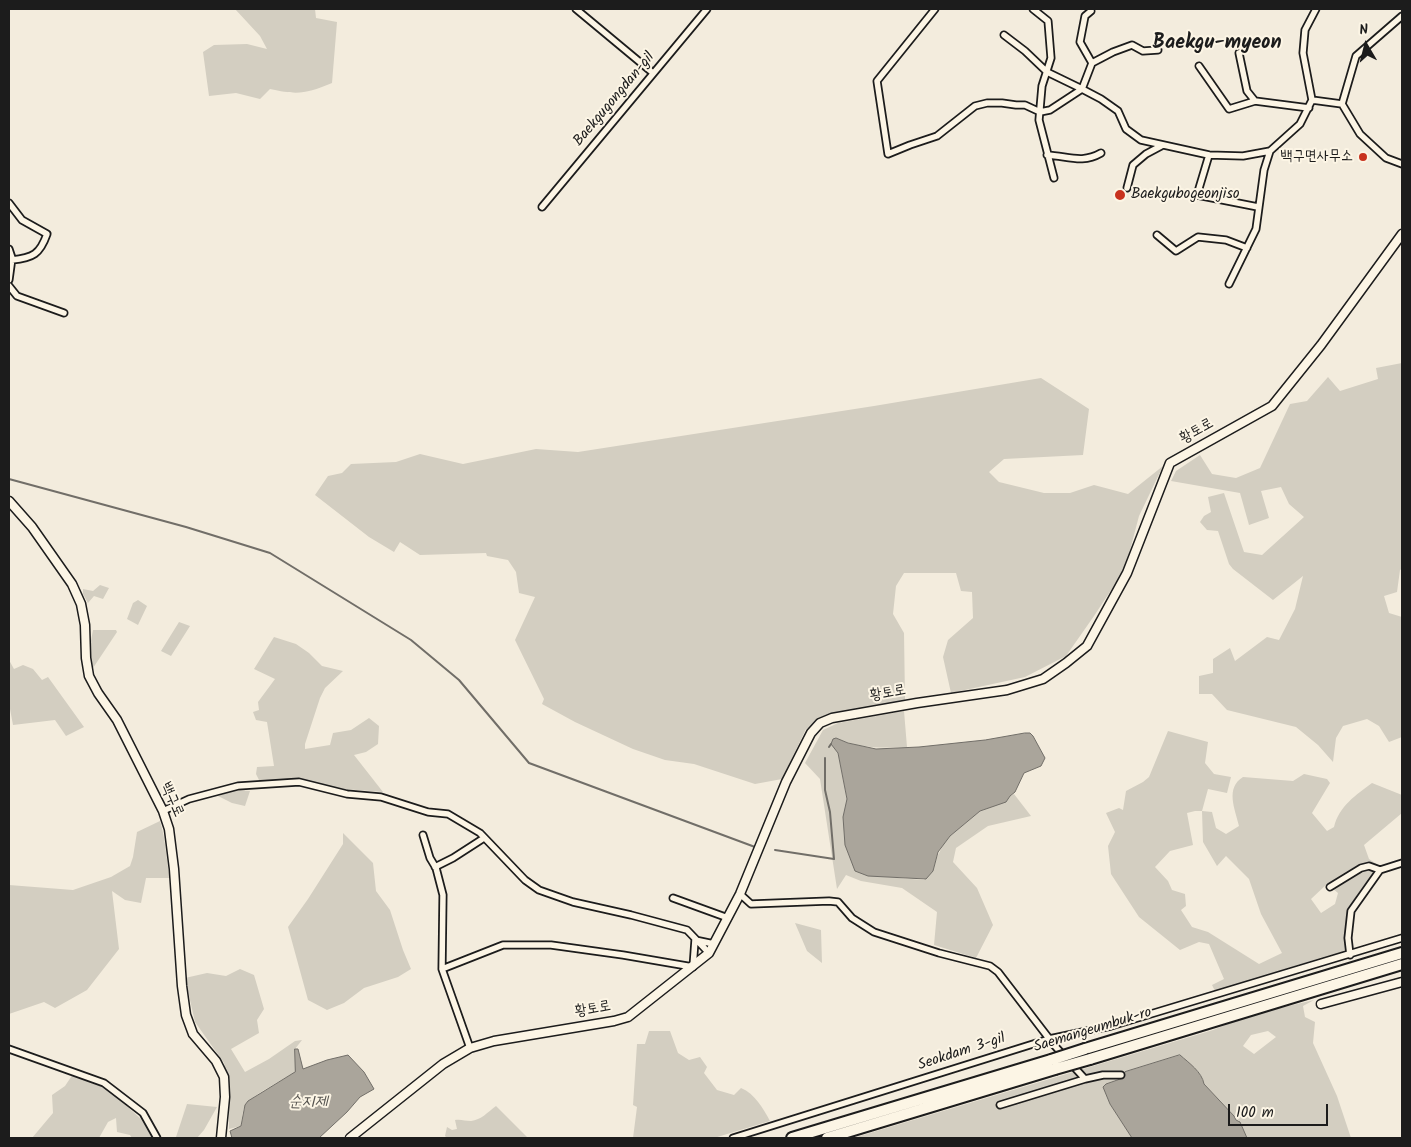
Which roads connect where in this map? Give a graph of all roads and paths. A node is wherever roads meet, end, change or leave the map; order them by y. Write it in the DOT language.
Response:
graph roads {
  1 [pos="576,9"];
  2 [pos="707,9"];
  3 [pos="935,9"];
  4 [pos="1033,9"];
  5 [pos="1316,9"];
  6 [pos="1091,11"];
  7 [pos="1402,16"];
  8 [pos="1004,35"];
  9 [pos="1158,50"];
  10 [pos="1239,53"];
  11 [pos="1092,63"];
  12 [pos="1199,66"];
  13 [pos="1047,72"];
  14 [pos="653,73"];
  15 [pos="1082,89"];
  16 [pos="1312,100"];
  17 [pos="1255,101"];
  18 [pos="1342,104"];
  19 [pos="1309,108"];
  20 [pos="1040,112"];
  21 [pos="1161,146"];
  22 [pos="1270,151"];
  23 [pos="1101,153"];
  24 [pos="1047,155"];
  25 [pos="1209,155"];
  26 [pos="1402,164"];
  27 [pos="1054,178"];
  28 [pos="1127,188"];
  29 [pos="9,203"];
  30 [pos="542,206"];
  31 [pos="1258,207"];
  32 [pos="1402,234"];
  33 [pos="1158,235"];
  34 [pos="1247,248"];
  35 [pos="9,249"];
  36 [pos="12,260"];
  37 [pos="9,280"];
  38 [pos="1229,284"];
  39 [pos="9,286"];
  40 [pos="64,313"];
  41 [pos="9,500"];
  42 [pos="163,811"];
  43 [pos="423,835"];
  44 [pos="484,838"];
  45 [pos="1402,863"];
  46 [pos="435,867"];
  47 [pos="1380,870"];
  48 [pos="1330,887"];
  49 [pos="740,894"];
  50 [pos="673,898"];
  51 [pos="728,918"];
  52 [pos="1402,938"];
  53 [pos="695,940"];
  54 [pos="714,944"];
  55 [pos="1402,953"];
  56 [pos="709,954"];
  57 [pos="1350,955"];
  58 [pos="1402,964"];
  59 [pos="693,967"];
  60 [pos="442,969"];
  61 [pos="1402,982"];
  62 [pos="1321,1004"];
  63 [pos="1049,1039"];
  64 [pos="470,1048"];
  65 [pos="9,1049"];
  66 [pos="1088,1054"];
  67 [pos="1053,1064"];
  68 [pos="1121,1075"];
  69 [pos="1085,1079"];
  70 [pos="1000,1105"];
  71 [pos="157,1138"];
  72 [pos="221,1138"];
  73 [pos="350,1138"];
  74 [pos="733,1138"];
  75 [pos="792,1138"];
  76 [pos="827,1138"];
  1 -- 14 [label="street"];
  2 -- 14 [label="street, Baekgugongdan-gil"];
  3 -- 20 [label="street"];
  4 -- 13 [label="street"];
  5 -- 16 [label="street"];
  6 -- 11 [label="street"];
  7 -- 18 [label="street"];
  8 -- 13 [label="street"];
  9 -- 11 [label="street"];
  10 -- 17 [label="street"];
  11 -- 15 [label="street"];
  12 -- 17 [label="street"];
  13 -- 15 [label="street"];
  13 -- 20 [label="street"];
  14 -- 30 [label="street, Baekgugongdan-gil"];
  15 -- 20 [label="street"];
  15 -- 21 [label="street"];
  16 -- 18 [label="street"];
  16 -- 19 [label="street"];
  17 -- 19 [label="street"];
  18 -- 26 [label="street"];
  19 -- 22 [label="street"];
  20 -- 24 [label="street"];
  21 -- 25 [label="street"];
  21 -- 28 [label="street"];
  22 -- 25 [label="street"];
  22 -- 31 [label="street"];
  23 -- 24 [label="street"];
  24 -- 27 [label="street"];
  25 -- 31 [label="street"];
  29 -- 36 [label="street"];
  31 -- 34 [label="street"];
  32 -- 49 [label="main road, 황토로"];
  33 -- 34 [label="street"];
  34 -- 38 [label="street"];
  35 -- 36 [label="street"];
  36 -- 37 [label="street"];
  39 -- 40 [label="street"];
  41 -- 42 [label="main road, 백구로"];
  42 -- 44 [label="street"];
  42 -- 72 [label="main road, 백구로"];
  43 -- 46 [label="street"];
  44 -- 46 [label="street"];
  44 -- 53 [label="street"];
  45 -- 47 [label="street"];
  46 -- 60 [label="street"];
  47 -- 48 [label="street"];
  47 -- 57 [label="street"];
  49 -- 51 [label="main road, 황토로"];
  49 -- 63 [label="street"];
  50 -- 51 [label="street"];
  51 -- 54 [label="main road, 황토로"];
  52 -- 57 [label="street, Seokdam 3-gil"];
  53 -- 54 [label="street"];
  53 -- 56 [label="street"];
  53 -- 59 [label="street"];
  54 -- 56 [label="main road, 황토로"];
  55 -- 66 [label="highway, Saemangeumbuk-ro"];
  56 -- 59 [label="main road, 황토로"];
  57 -- 63 [label="street, Seokdam 3-gil"];
  58 -- 66 [label="highway, Saemangeumbuk-ro"];
  59 -- 60 [label="street"];
  59 -- 64 [label="main road, 황토로"];
  60 -- 64 [label="street"];
  61 -- 62 [label="main road"];
  63 -- 69 [label="street"];
  63 -- 74 [label="street, Seokdam 3-gil"];
  64 -- 73 [label="main road, 황토로"];
  65 -- 71 [label="street"];
  66 -- 67 [label="highway, Saemangeumbuk-ro, bridge"];
  67 -- 75 [label="highway, Saemangeumbuk-ro"];
  67 -- 76 [label="highway, Saemangeumbuk-ro"];
  68 -- 69 [label="street"];
  69 -- 70 [label="street"];
}
